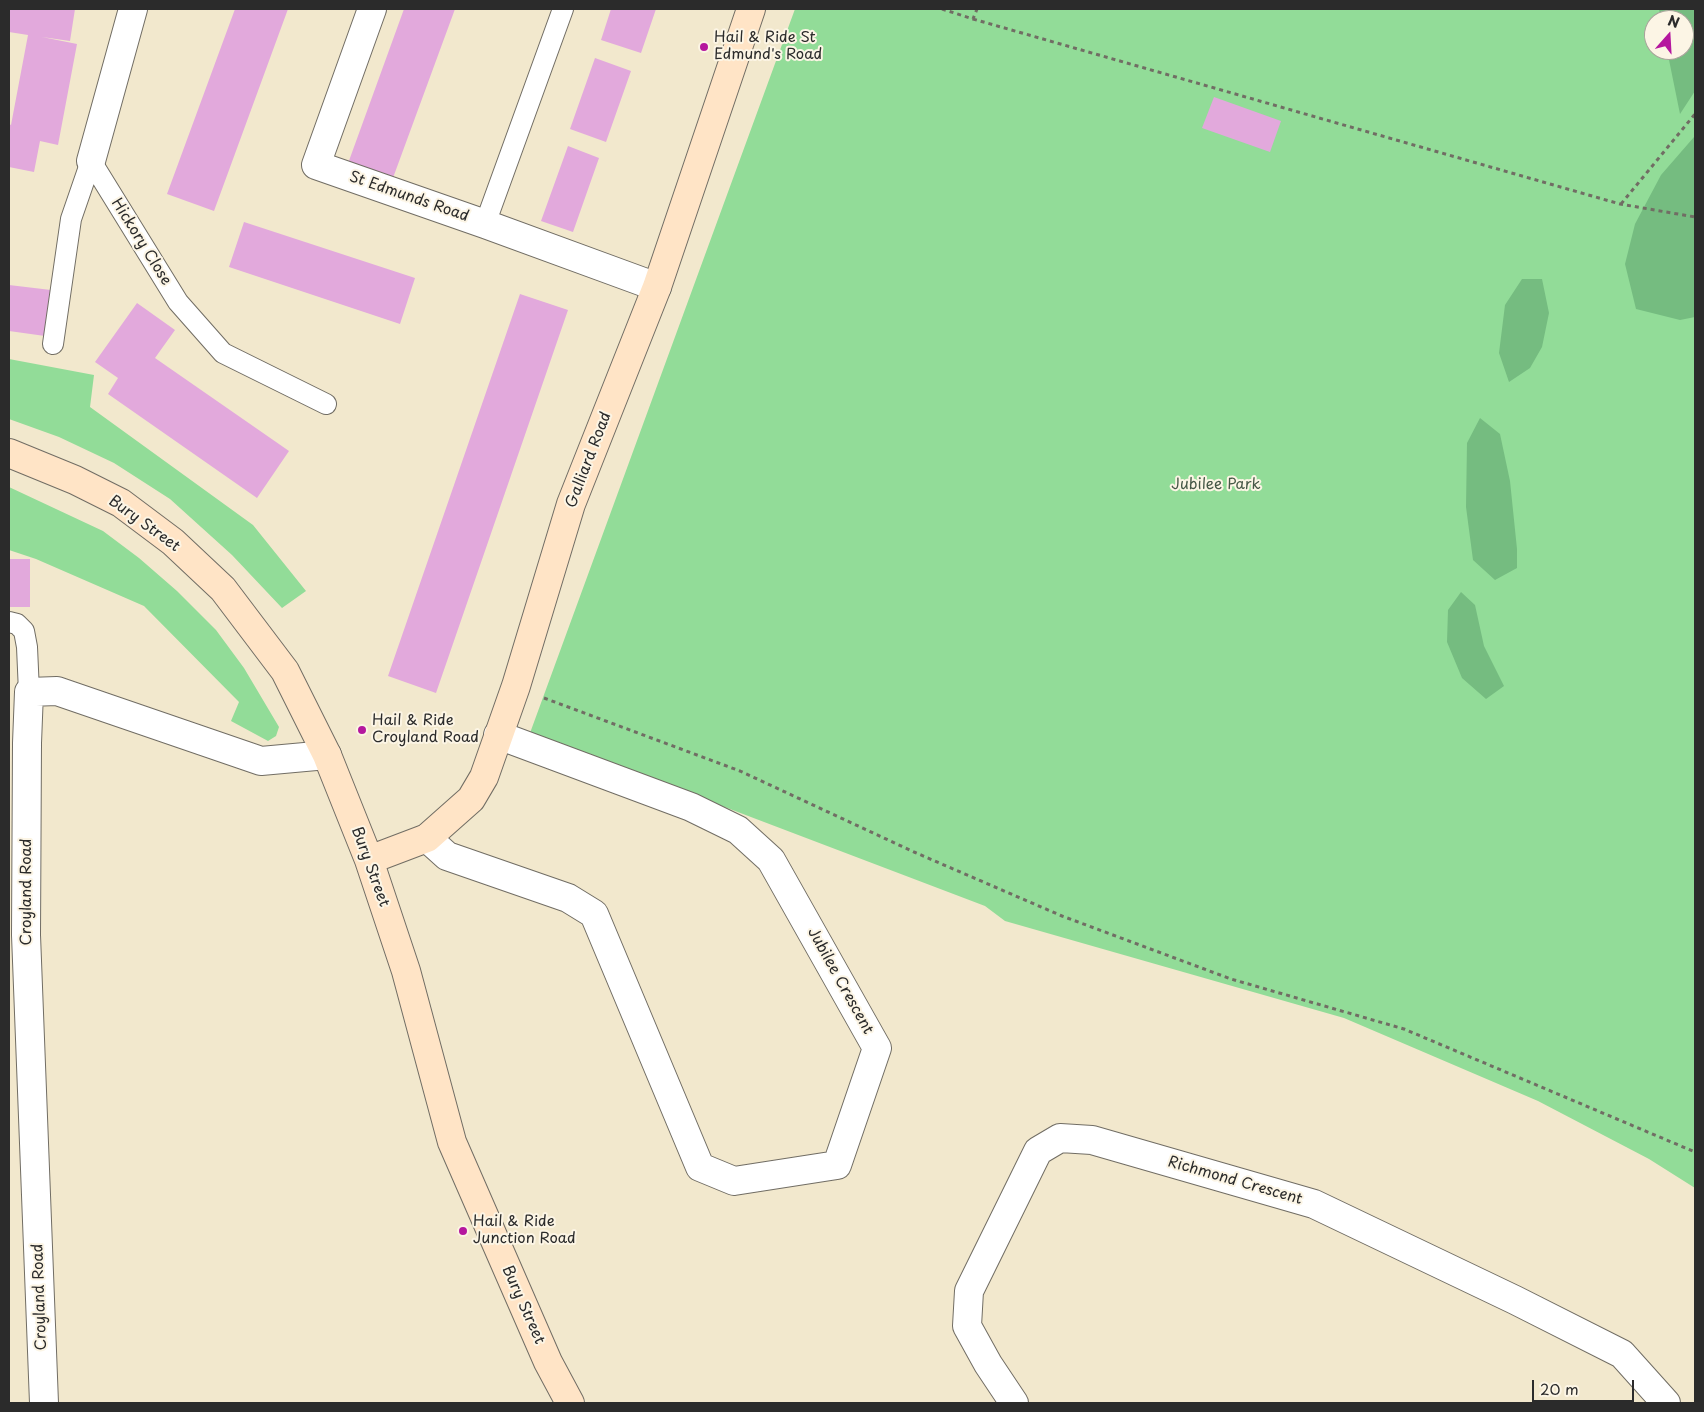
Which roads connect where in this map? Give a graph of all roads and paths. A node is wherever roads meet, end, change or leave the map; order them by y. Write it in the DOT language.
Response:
graph roads {
  1 [pos="134,9"];
  2 [pos="372,9"];
  3 [pos="563,9"];
  4 [pos="751,9"];
  5 [pos="942,9"];
  6 [pos="977,9"];
  7 [pos="973,19"];
  8 [pos="1695,114"];
  9 [pos="91,161"];
  10 [pos="1620,204"];
  11 [pos="1695,217"];
  12 [pos="486,224"];
  13 [pos="657,287"];
  14 [pos="53,344"];
  15 [pos="326,404"];
  16 [pos="9,453"];
  17 [pos="9,622"];
  18 [pos="516,686"];
  19 [pos="29,692"];
  20 [pos="498,735"];
  21 [pos="327,755"];
  22 [pos="427,838"];
  23 [pos="370,860"];
  24 [pos="1695,1152"];
  25 [pos="1662,1402"];
  26 [pos="44,1403"];
  27 [pos="570,1403"];
  28 [pos="1014,1403"];
  1 -- 9 [label="street"];
  2 -- 12 [label="street, St Edmunds Road"];
  3 -- 12 [label="lane"];
  4 -- 13 [label="street, Galliard Road"];
  5 -- 7 [label="path"];
  6 -- 7 [label="path"];
  7 -- 10 [label="path"];
  8 -- 10 [label="path"];
  9 -- 14 [label="lane"];
  9 -- 15 [label="lane, Hickory Close"];
  10 -- 11 [label="path"];
  12 -- 13 [label="street, St Edmunds Road"];
  13 -- 18 [label="street, Galliard Road"];
  16 -- 21 [label="street, Bury Street"];
  17 -- 19 [label="lane"];
  18 -- 20 [label="street, Galliard Road"];
  18 -- 24 [label="path"];
  19 -- 21 [label="street"];
  19 -- 26 [label="street, Croyland Road"];
  20 -- 22 [label="street, Galliard Road"];
  20 -- 22 [label="street, Jubilee Crescent"];
  21 -- 23 [label="street, Bury Street"];
  22 -- 23 [label="street, Galliard Road"];
  23 -- 27 [label="street, Bury Street"];
  25 -- 28 [label="street, Richmond Crescent"];
}
